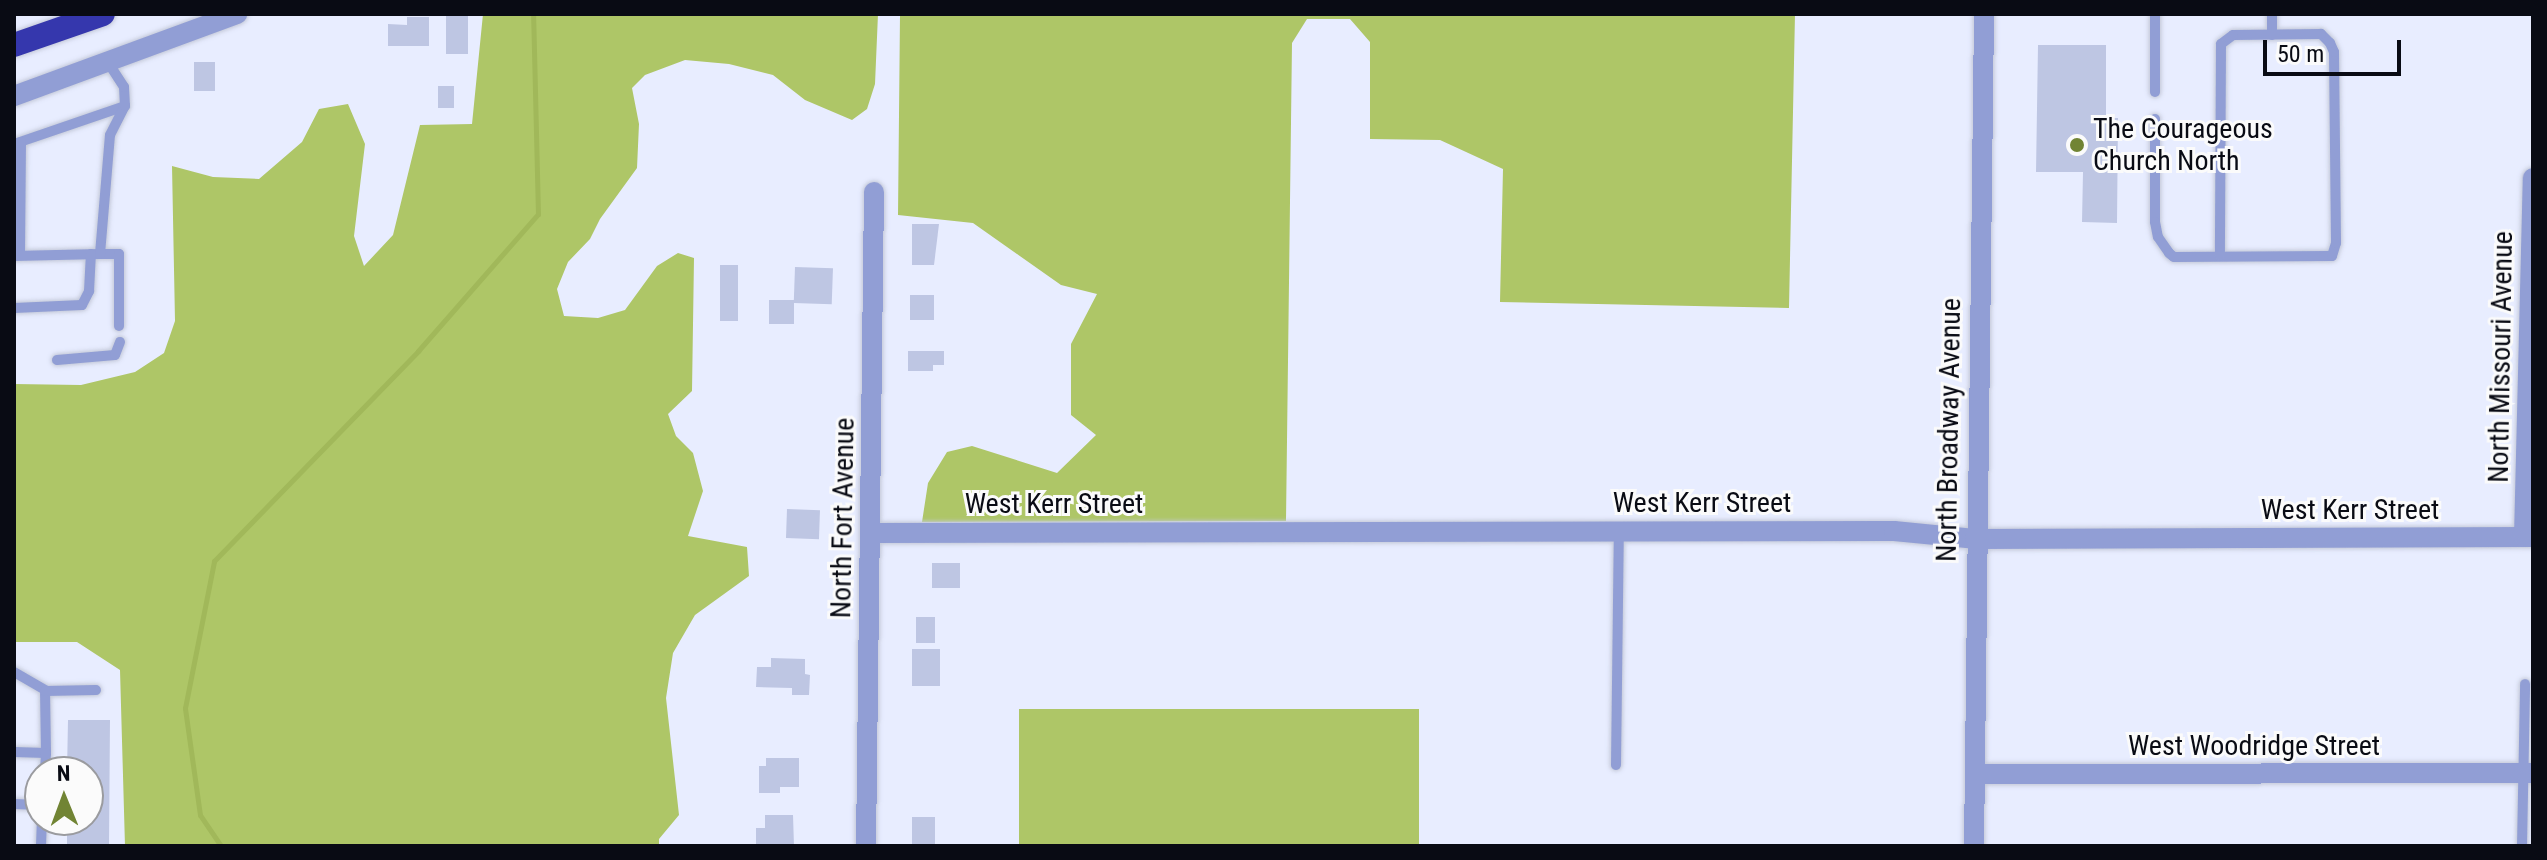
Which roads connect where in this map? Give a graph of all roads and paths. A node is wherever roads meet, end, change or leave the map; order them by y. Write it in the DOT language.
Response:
graph roads {
  1 [pos="103,14"];
  2 [pos="237,14"];
  3 [pos="1984,14"];
  4 [pos="2155,14"];
  5 [pos="2272,14"];
  6 [pos="2272,35"];
  7 [pos="14,45"];
  8 [pos="107,61"];
  9 [pos="2155,92"];
  10 [pos="14,96"];
  11 [pos="125,106"];
  12 [pos="2155,119"];
  13 [pos="17,143"];
  14 [pos="2533,178"];
  15 [pos="874,192"];
  16 [pos="17,230"];
  17 [pos="95,254"];
  18 [pos="17,256"];
  19 [pos="2220,256"];
  20 [pos="14,308"];
  21 [pos="119,326"];
  22 [pos="120,342"];
  23 [pos="57,360"];
  24 [pos="1619,531"];
  25 [pos="872,533"];
  26 [pos="2529,537"];
  27 [pos="1975,539"];
  28 [pos="14,672"];
  29 [pos="2525,684"];
  30 [pos="96,690"];
  31 [pos="47,691"];
  32 [pos="14,752"];
  33 [pos="46,753"];
  34 [pos="46,756"];
  35 [pos="1616,765"];
  36 [pos="1975,774"];
  37 [pos="2528,774"];
  38 [pos="866,846"];
  39 [pos="1974,846"];
  40 [pos="2522,846"];
  1 -- 7 [label="highway"];
  2 -- 8 [label="street"];
  3 -- 27 [label="street, North Broadway Avenue"];
  4 -- 9 [label="lane"];
  5 -- 6 [label="lane"];
  6 -- 19 [label="lane"];
  6 -- 19 [label="lane"];
  8 -- 10 [label="street"];
  8 -- 11 [label="lane"];
  11 -- 13 [label="lane"];
  11 -- 17 [label="lane"];
  12 -- 19 [label="lane"];
  13 -- 16 [label="lane"];
  14 -- 26 [label="street, North Missouri Avenue"];
  15 -- 25 [label="street, North Fort Avenue"];
  16 -- 18 [label="lane"];
  17 -- 18 [label="lane"];
  17 -- 20 [label="lane"];
  17 -- 21 [label="lane"];
  22 -- 23 [label="lane"];
  24 -- 25 [label="street, West Kerr Street"];
  24 -- 27 [label="street, West Kerr Street"];
  24 -- 35 [label="lane"];
  25 -- 38 [label="street, North Fort Avenue"];
  26 -- 27 [label="street, West Kerr Street"];
  27 -- 36 [label="street, North Broadway Avenue"];
  28 -- 31 [label="lane"];
  29 -- 37 [label="lane"];
  30 -- 31 [label="lane"];
  31 -- 33 [label="lane"];
  32 -- 33 [label="lane"];
  33 -- 34 [label="lane"];
  36 -- 37 [label="street, West Woodridge Street"];
  36 -- 39 [label="street, North Broadway Avenue"];
  37 -- 40 [label="lane"];
}
